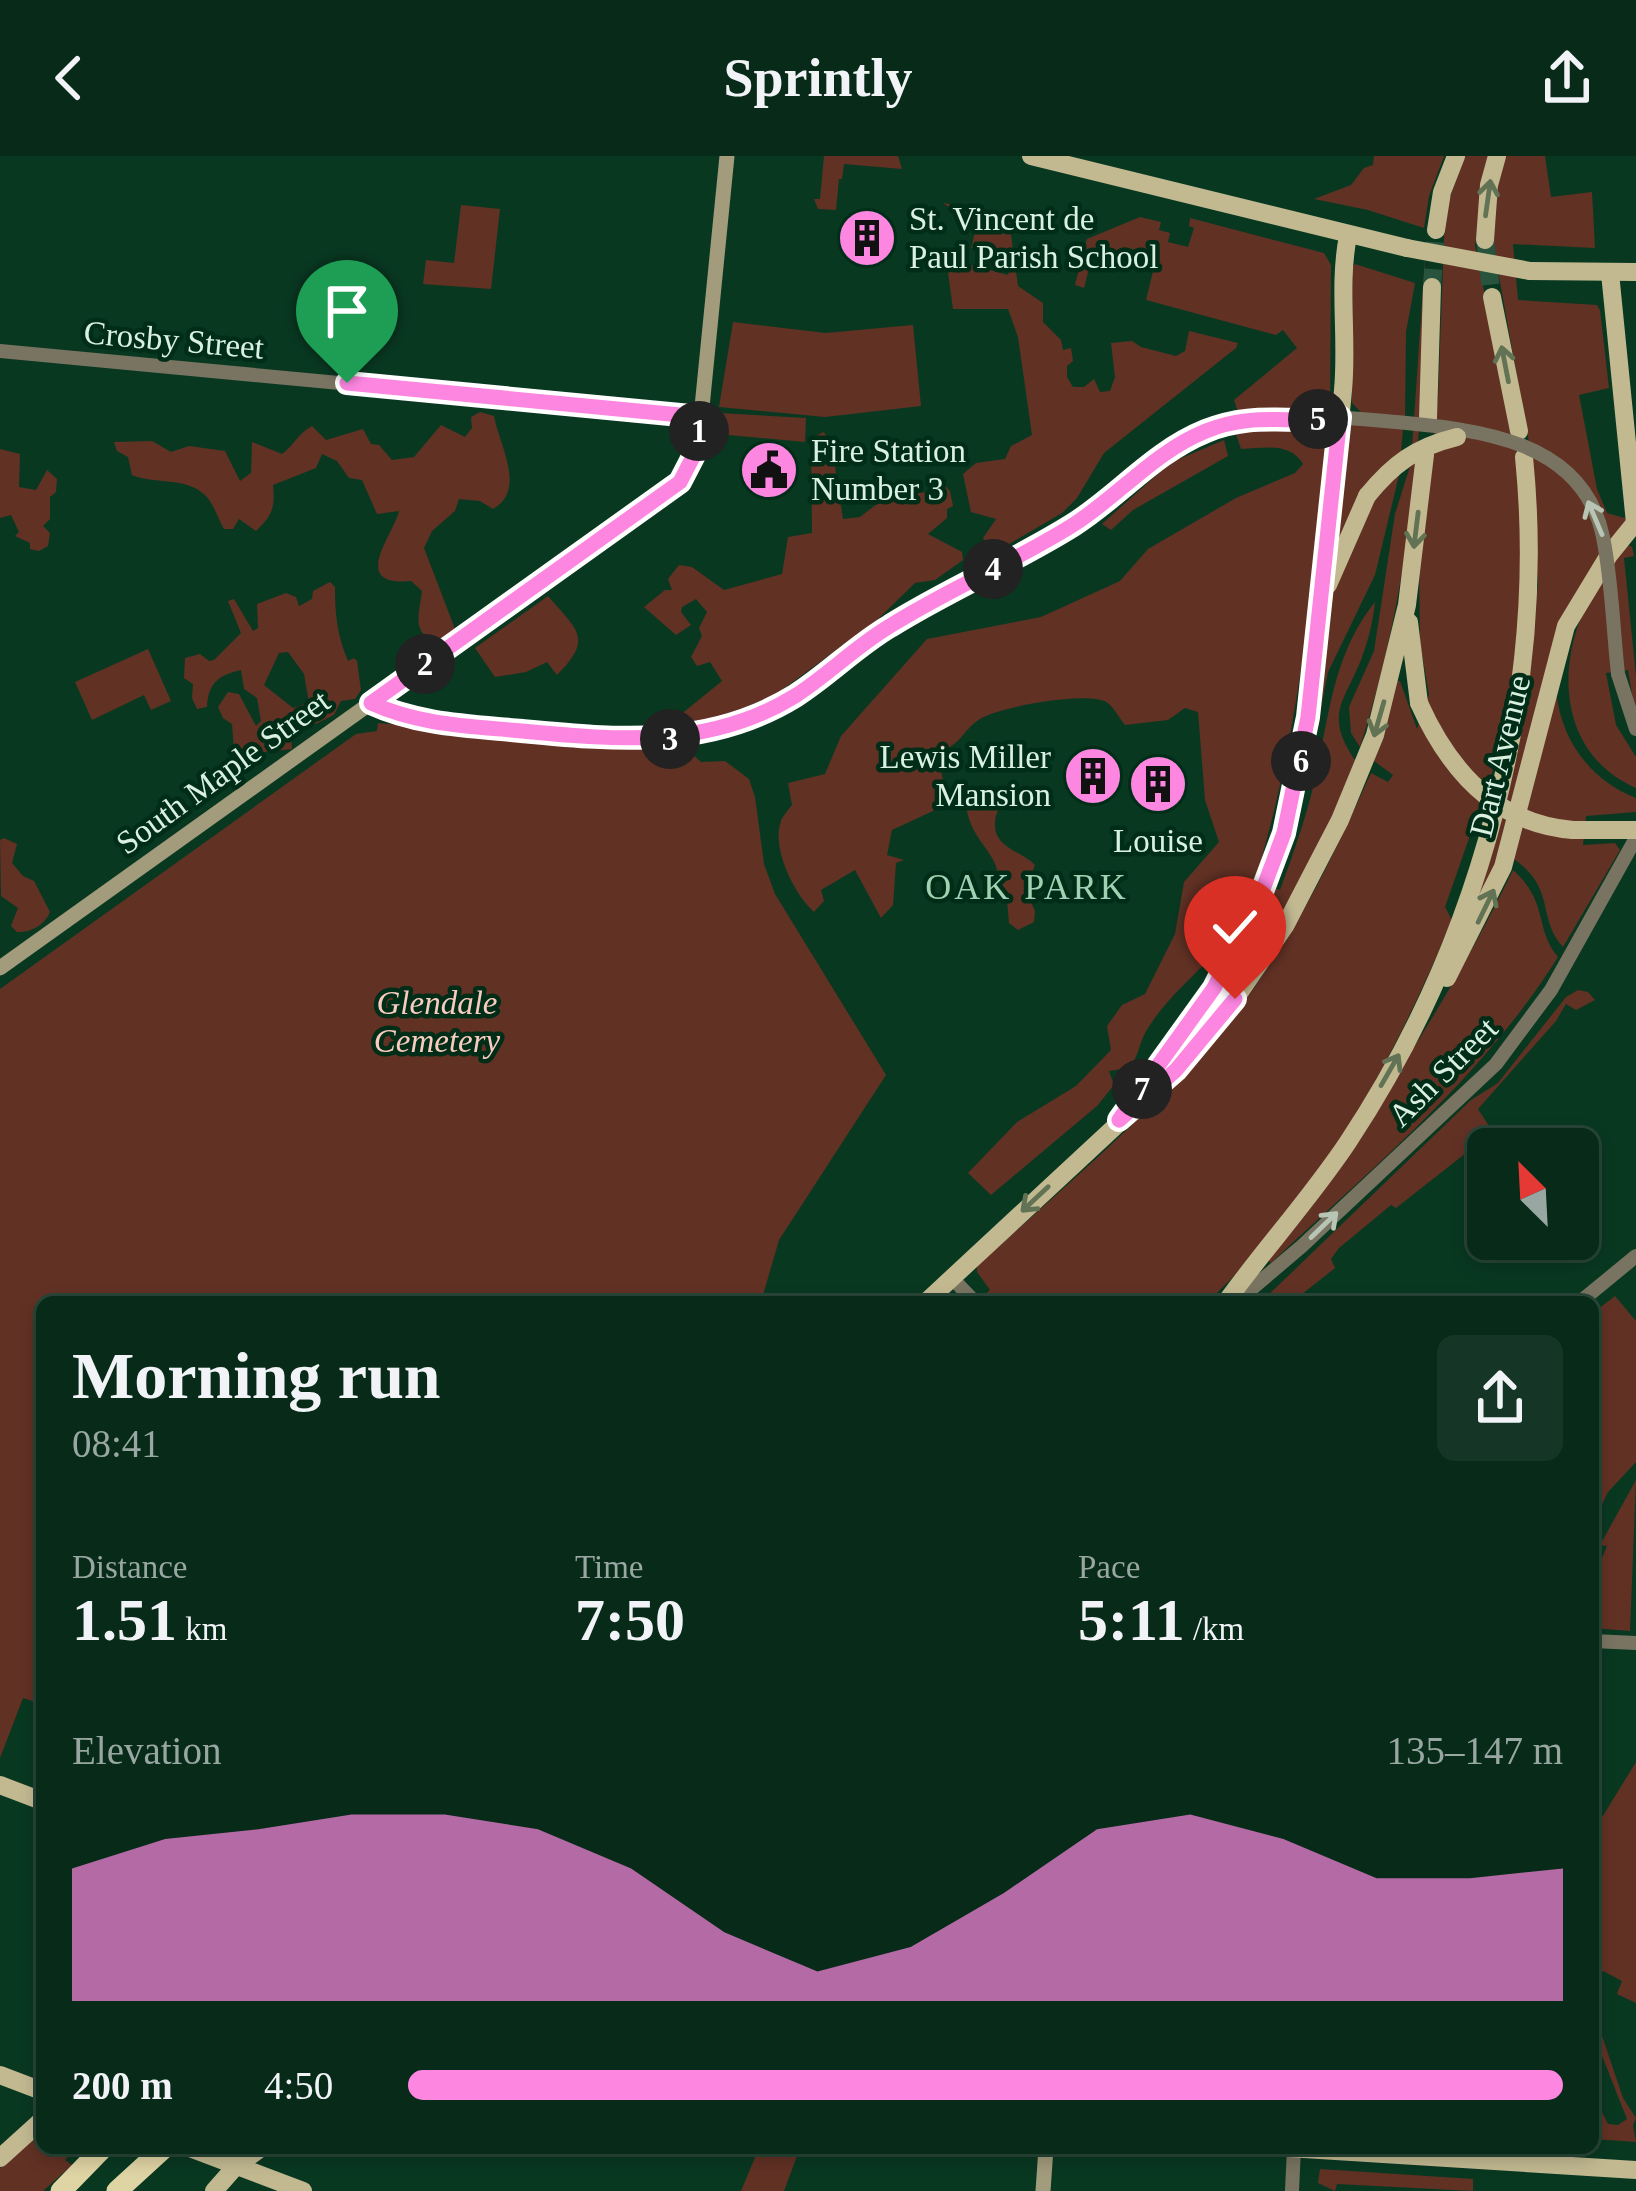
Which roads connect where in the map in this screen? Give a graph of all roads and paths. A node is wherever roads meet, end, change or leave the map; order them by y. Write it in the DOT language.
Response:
graph roads {
  1 [pos="727,156"];
  2 [pos="1030,156"];
  3 [pos="1456,156"];
  4 [pos="1496,156"];
  5 [pos="1436,230"];
  6 [pos="1348,236"];
  7 [pos="1485,240"];
  8 [pos="1636,272"];
  9 [pos="1610,273"];
  10 [pos="1432,287"];
  11 [pos="1492,297"];
  12 [pos="0,351"];
  13 [pos="701,417"];
  14 [pos="1340,417"];
  15 [pos="1428,418"];
  16 [pos="1519,431"];
  17 [pos="1476,434"];
  18 [pos="1425,455"];
  19 [pos="1524,457"];
  20 [pos="1636,525"];
  21 [pos="1322,601"];
  22 [pos="1407,605"];
  23 [pos="371,703"];
  24 [pos="1636,729"];
  25 [pos="1636,834"];
  26 [pos="0,968"];
  27 [pos="1426,1006"];
  28 [pos="1119,1120"];
  29 [pos="1636,1256"];
  30 [pos="951,1277"];
  31 [pos="932,1296"];
  32 [pos="969,1296"];
  33 [pos="1231,1296"];
  34 [pos="1243,1296"];
  35 [pos="1587,1296"];
  36 [pos="1599,1641"];
  37 [pos="1636,1643"];
  38 [pos="0,1785"];
  39 [pos="36,1799"];
  40 [pos="0,2075"];
  41 [pos="36,2089"];
  42 [pos="36,2125"];
  43 [pos="96,2154"];
  44 [pos="157,2154"];
  45 [pos="205,2154"];
  46 [pos="253,2154"];
  47 [pos="1046,2154"];
  48 [pos="1292,2154"];
  49 [pos="1386,2154"];
  50 [pos="0,2158"];
  51 [pos="236,2166"];
  52 [pos="1636,2170"];
  53 [pos="119,2188"];
  54 [pos="61,2191"];
  55 [pos="214,2191"];
  56 [pos="304,2191"];
  57 [pos="1043,2191"];
  58 [pos="1292,2191"];
  1 -- 13 [label="main road, South Maple Street"];
  2 -- 6 [label="main road"];
  3 -- 5 [label="main road"];
  7 -- 4 [label="main road, one-way"];
  6 -- 9 [label="main road, bridge"];
  6 -- 14 [label="main road"];
  8 -- 9 [label="main road"];
  9 -- 20 [label="main road, Dart Avenue"];
  10 -- 15 [label="main road"];
  16 -- 11 [label="main road, one-way"];
  12 -- 13 [label="street, Crosby Street"];
  13 -- 23 [label="main road, South Maple Street"];
  14 -- 17 [label="street, bridge"];
  14 -- 21 [label="main road"];
  14 -- 23 [label="street"];
  17 -- 21 [label="main road, bridge"];
  24 -- 17 [label="street, one-way, bridge"];
  18 -- 22 [label="main road, one-way"];
  19 -- 27 [label="main road"];
  27 -- 20 [label="main road, Dart Avenue, one-way"];
  21 -- 28 [label="main road"];
  22 -- 25 [label="main road, bridge"];
  22 -- 28 [label="main road, one-way"];
  23 -- 26 [label="main road, South Maple Street"];
  34 -- 25 [label="street, Ash Street, one-way"];
  33 -- 27 [label="main road, one-way"];
  28 -- 30 [label="main road, one-way"];
  29 -- 35 [label="street"];
  30 -- 31 [label="main road"];
  30 -- 32 [label="street"];
  36 -- 37 [label="street"];
  38 -- 39 [label="main road"];
  40 -- 41 [label="main road"];
  42 -- 50 [label="main road"];
  43 -- 54 [label="highway"];
  44 -- 53 [label="highway"];
  45 -- 51 [label="main road"];
  46 -- 51 [label="main road"];
  47 -- 57 [label="main road"];
  48 -- 58 [label="street"];
  49 -- 52 [label="main road"];
  51 -- 55 [label="main road"];
  51 -- 56 [label="main road"];
}
